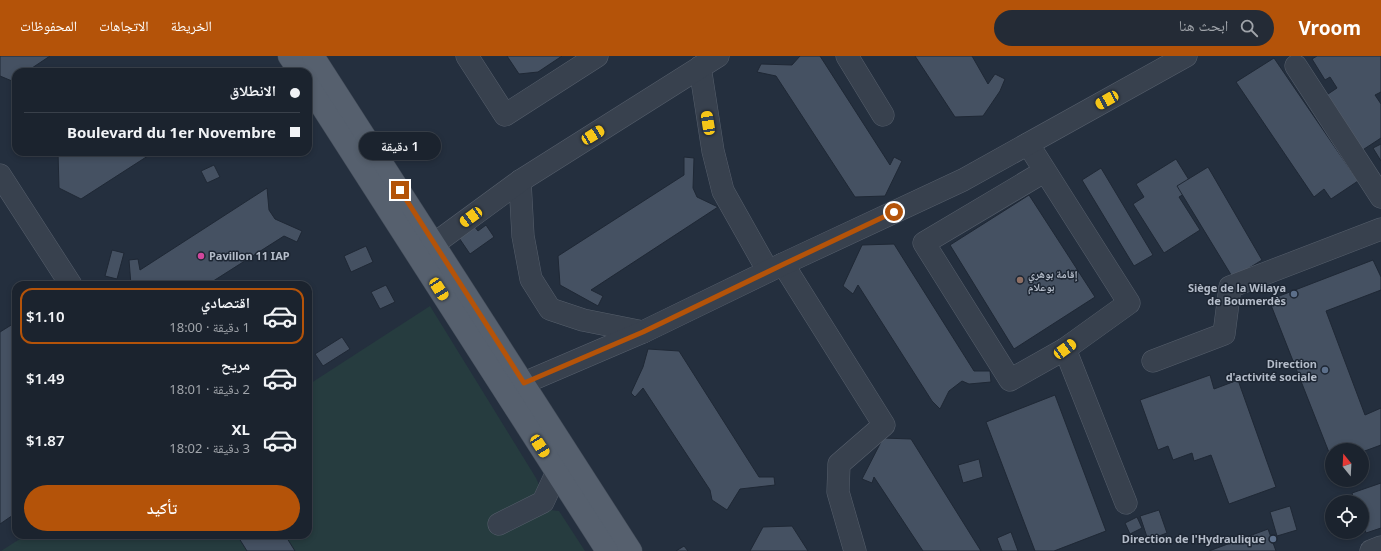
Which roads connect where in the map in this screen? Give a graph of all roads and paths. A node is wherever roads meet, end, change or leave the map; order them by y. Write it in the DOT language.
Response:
graph roads {
  1 [pos="289,56"];
  2 [pos="314,56"];
  3 [pos="467,56"];
  4 [pos="597,56"];
  5 [pos="718,56"];
  6 [pos="848,56"];
  7 [pos="1186,56"];
  8 [pos="1296,66"];
  9 [pos="297,68"];
  10 [pos="700,68"];
  11 [pos="312,91"];
  12 [pos="884,115"];
  13 [pos="1028,144"];
  14 [pos="1045,171"];
  15 [pos="0,175"];
  16 [pos="520,181"];
  17 [pos="1381,197"];
  18 [pos="1381,229"];
  19 [pos="434,244"];
  20 [pos="776,267"];
  21 [pos="68,281"];
  22 [pos="643,332"];
  23 [pos="1065,349"];
  24 [pos="1153,361"];
  25 [pos="524,383"];
  26 [pos="557,472"];
  27 [pos="588,484"];
  28 [pos="1126,503"];
  29 [pos="499,524"];
  30 [pos="1381,547"];
  31 [pos="607,551"];
  32 [pos="631,551"];
  33 [pos="855,551"];
  34 [pos="1371,551"];
  1 -- 9 [label="main road"];
  2 -- 19 [label="main road"];
  3 -- 4 [label="street"];
  5 -- 10 [label="street"];
  6 -- 12 [label="street"];
  7 -- 13 [label="street"];
  8 -- 17 [label="street"];
  10 -- 16 [label="street"];
  10 -- 20 [label="street"];
  11 -- 26 [label="main road"];
  13 -- 14 [label="street"];
  13 -- 20 [label="street"];
  14 -- 23 [label="street"];
  14 -- 23 [label="street"];
  15 -- 21 [label="street"];
  16 -- 19 [label="street"];
  16 -- 22 [label="street"];
  18 -- 24 [label="street"];
  19 -- 25 [label="main road"];
  20 -- 22 [label="street"];
  20 -- 33 [label="street"];
  22 -- 25 [label="street"];
  23 -- 28 [label="street"];
  25 -- 27 [label="main road"];
  26 -- 27 [label="street"];
  26 -- 29 [label="street"];
  26 -- 31 [label="main road"];
  27 -- 32 [label="main road"];
  30 -- 34 [label="street"];
}
